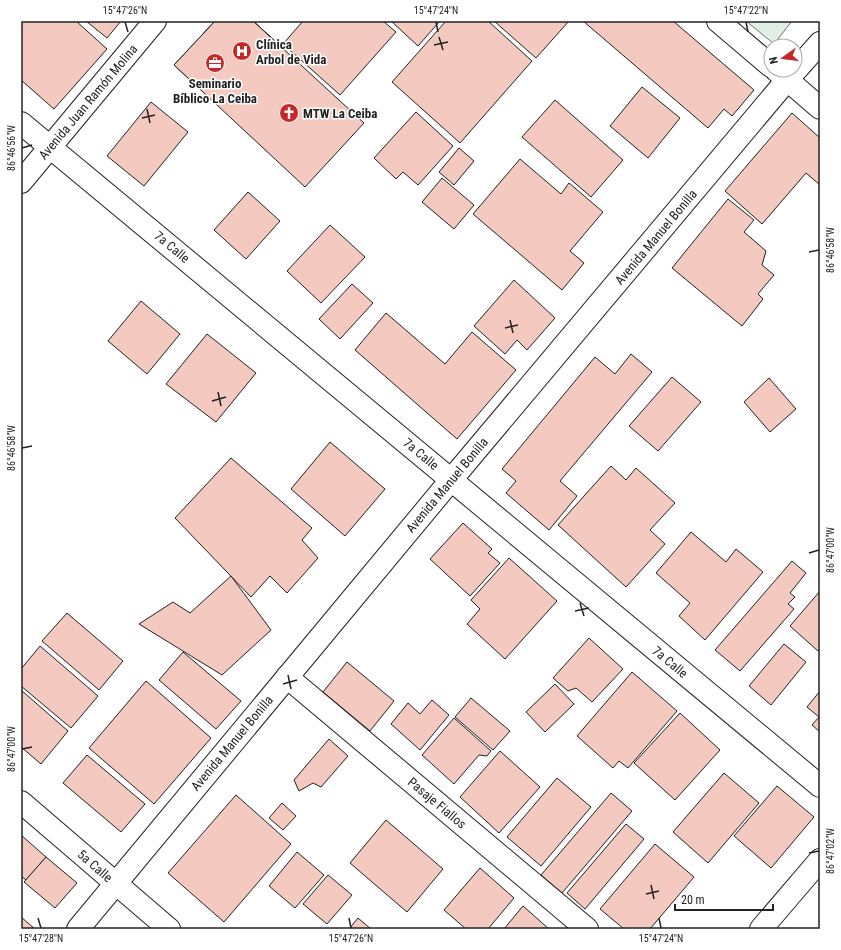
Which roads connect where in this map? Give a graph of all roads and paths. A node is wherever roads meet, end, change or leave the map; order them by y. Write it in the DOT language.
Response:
graph roads {
  1 [pos="155,21"];
  2 [pos="718,21"];
  3 [pos="820,43"];
  4 [pos="803,57"];
  5 [pos="763,59"];
  6 [pos="780,78"];
  7 [pos="785,78"];
  8 [pos="820,108"];
  9 [pos="21,123"];
  10 [pos="51,147"];
  11 [pos="21,182"];
  12 [pos="451,480"];
  13 [pos="287,677"];
  14 [pos="820,786"];
  15 [pos="21,802"];
  16 [pos="820,860"];
  17 [pos="115,883"];
  18 [pos="78,929"];
  19 [pos="169,929"];
  20 [pos="587,929"];
  21 [pos="761,929"];
  1 -- 10 [label="street, Avenida Juan Ramón Molina"];
  2 -- 5 [label="street"];
  3 -- 4 [label="street, Avenida Manuel Bonilla"];
  6 -- 12 [label="street, Avenida Manuel Bonilla"];
  7 -- 8 [label="street"];
  9 -- 10 [label="street, 7a Calle"];
  10 -- 11 [label="street, Avenida Juan Ramón Molina"];
  10 -- 12 [label="street, 7a Calle"];
  12 -- 13 [label="street, Avenida Manuel Bonilla"];
  12 -- 14 [label="street, 7a Calle"];
  13 -- 17 [label="street, Avenida Manuel Bonilla"];
  13 -- 20 [label="street, Pasaje Fiallos"];
  15 -- 17 [label="street, 5a Calle"];
  16 -- 21 [label="street"];
  17 -- 18 [label="street, Avenida Manuel Bonilla"];
  17 -- 19 [label="street, 5a Calle"];
}
